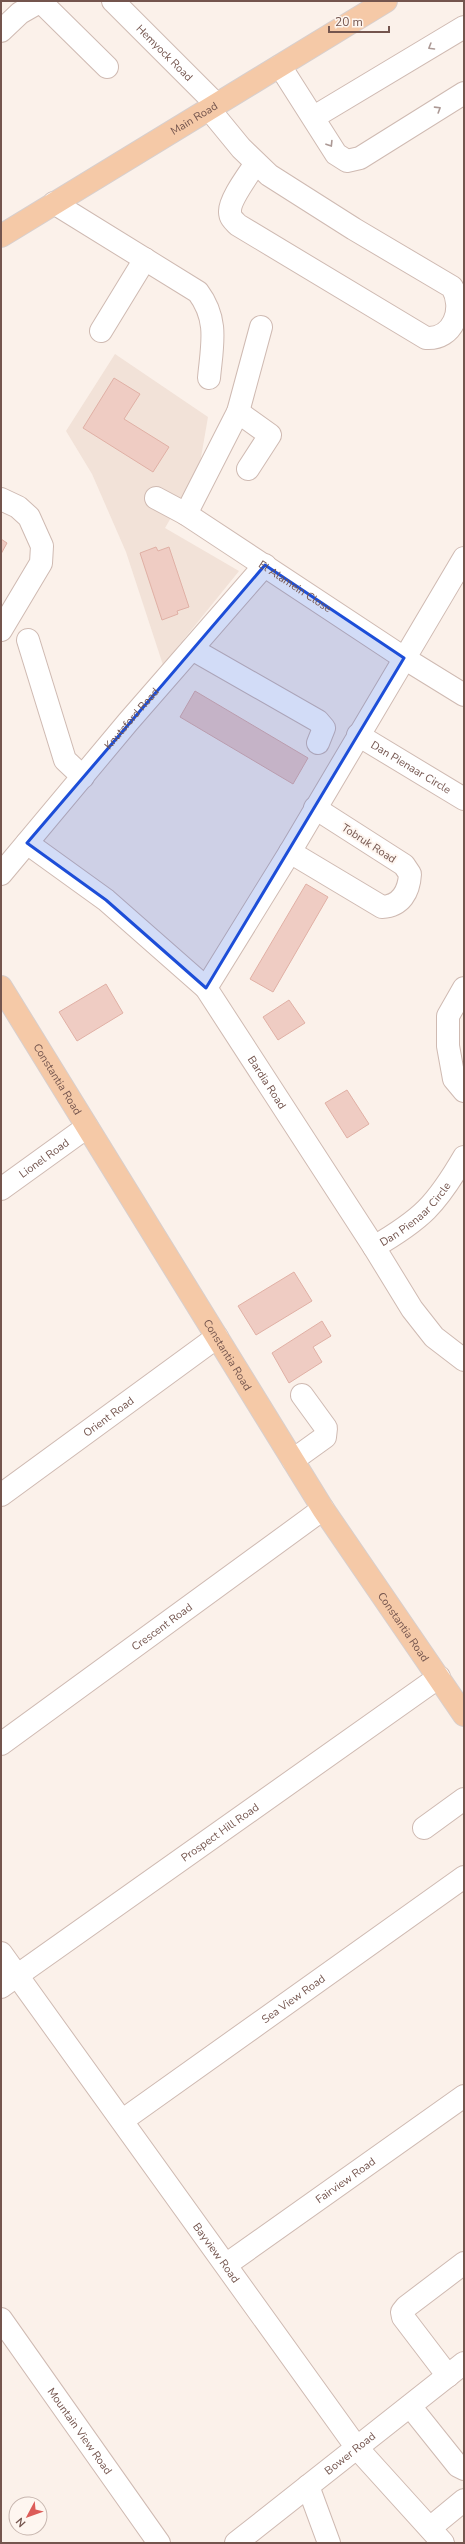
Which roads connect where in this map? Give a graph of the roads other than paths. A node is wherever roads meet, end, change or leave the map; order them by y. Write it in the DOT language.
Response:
graph roads {
  1 [pos="40,1"];
  2 [pos="113,1"];
  3 [pos="386,1"];
  4 [pos="464,27"];
  5 [pos="1,31"];
  6 [pos="280,66"];
  7 [pos="107,67"];
  8 [pos="464,93"];
  9 [pos="213,106"];
  10 [pos="314,117"];
  11 [pos="256,163"];
  12 [pos="54,204"];
  13 [pos="1,236"];
  14 [pos="145,259"];
  15 [pos="261,327"];
  16 [pos="101,331"];
  17 [pos="209,378"];
  18 [pos="238,412"];
  19 [pos="248,469"];
  20 [pos="156,498"];
  21 [pos="1,499"];
  22 [pos="186,514"];
  23 [pos="464,558"];
  24 [pos="265,565"];
  25 [pos="1,630"];
  26 [pos="28,640"];
  27 [pos="192,649"];
  28 [pos="404,658"];
  29 [pos="464,695"];
  30 [pos="358,735"];
  31 [pos="318,743"];
  32 [pos="83,777"];
  33 [pos="464,799"];
  34 [pos="315,808"];
  35 [pos="27,843"];
  36 [pos="290,852"];
  37 [pos="1,874"];
  38 [pos="1,988"];
  39 [pos="206,988"];
  40 [pos="464,988"];
  41 [pos="464,1091"];
  42 [pos="87,1127"];
  43 [pos="464,1157"];
  44 [pos="1,1189"];
  45 [pos="374,1247"];
  46 [pos="216,1337"];
  47 [pos="464,1360"];
  48 [pos="302,1395"];
  49 [pos="293,1460"];
  50 [pos="1,1495"];
  51 [pos="323,1509"];
  52 [pos="439,1677"];
  53 [pos="464,1715"];
  54 [pos="1,1744"];
  55 [pos="464,1799"];
  56 [pos="424,1828"];
  57 [pos="464,1877"];
  58 [pos="1,1953"];
  59 [pos="9,1981"];
  60 [pos="464,2096"];
  61 [pos="123,2120"];
  62 [pos="464,2263"];
  63 [pos="227,2264"];
  64 [pos="1,2319"];
  65 [pos="458,2371"];
  66 [pos="410,2406"];
  67 [pos="357,2448"];
  68 [pos="464,2469"];
  69 [pos="308,2486"];
  70 [pos="464,2500"];
  71 [pos="436,2536"];
  72 [pos="159,2543"];
  73 [pos="236,2543"];
  74 [pos="329,2543"];
  1 -- 5 [label="street"];
  1 -- 7 [label="street"];
  2 -- 9 [label="street, Hemyock Road"];
  3 -- 6 [label="main road, Main Road"];
  4 -- 10 [label="street, one-way"];
  6 -- 9 [label="main road, Main Road"];
  6 -- 10 [label="street"];
  10 -- 8 [label="street, one-way"];
  9 -- 11 [label="street, Hemyock Road"];
  9 -- 12 [label="main road, Main Road"];
  11 -- 11 [label="street, Hemyock Road"];
  12 -- 13 [label="main road, Main Road"];
  12 -- 14 [label="street"];
  14 -- 16 [label="street"];
  14 -- 17 [label="street"];
  15 -- 18 [label="street"];
  18 -- 19 [label="street"];
  18 -- 22 [label="street"];
  20 -- 22 [label="street, El Alamein Close"];
  21 -- 25 [label="street"];
  22 -- 24 [label="street, El Alamein Close"];
  23 -- 28 [label="street"];
  24 -- 27 [label="street, Knutsford Road"];
  24 -- 28 [label="street, El Alamein Close"];
  26 -- 32 [label="street"];
  27 -- 31 [label="street"];
  27 -- 32 [label="street, Knutsford Road"];
  28 -- 29 [label="street"];
  28 -- 30 [label="street"];
  30 -- 33 [label="street, Dan Pienaar Circle"];
  30 -- 34 [label="street"];
  32 -- 35 [label="street, Knutsford Road"];
  34 -- 36 [label="street"];
  34 -- 36 [label="street, Tobruk Road"];
  35 -- 37 [label="street, Knutsford Road"];
  35 -- 39 [label="street, Bardia Road"];
  36 -- 39 [label="street"];
  38 -- 42 [label="main road, Constantia Road"];
  39 -- 45 [label="street, Bardia Road"];
  40 -- 41 [label="street"];
  42 -- 44 [label="street, Lionel Road"];
  42 -- 46 [label="main road, Constantia Road"];
  43 -- 45 [label="street, Dan Pienaar Circle"];
  45 -- 47 [label="street, Bardia Road"];
  46 -- 49 [label="main road, Constantia Road"];
  46 -- 50 [label="street, Orient Road"];
  48 -- 49 [label="street"];
  49 -- 51 [label="main road, Constantia Road"];
  51 -- 52 [label="main road, Constantia Road"];
  51 -- 54 [label="street, Crescent Road"];
  52 -- 53 [label="main road, Constantia Road"];
  52 -- 59 [label="street, Prospect Hill Road"];
  55 -- 56 [label="street"];
  57 -- 61 [label="street, Sea View Road"];
  58 -- 59 [label="street, Bayview Road"];
  59 -- 61 [label="street, Bayview Road"];
  60 -- 63 [label="street, Fairview Road"];
  61 -- 63 [label="street, Bayview Road"];
  62 -- 65 [label="street"];
  63 -- 67 [label="street, Bayview Road"];
  64 -- 72 [label="street, Mountain View Road"];
  65 -- 66 [label="street, Bower Road"];
  66 -- 67 [label="street, Bower Road"];
  66 -- 68 [label="street"];
  67 -- 69 [label="street, Bower Road"];
  67 -- 71 [label="street, Bayview Road"];
  69 -- 73 [label="street, Bower Road"];
  69 -- 74 [label="street"];
  70 -- 71 [label="street"];
}
